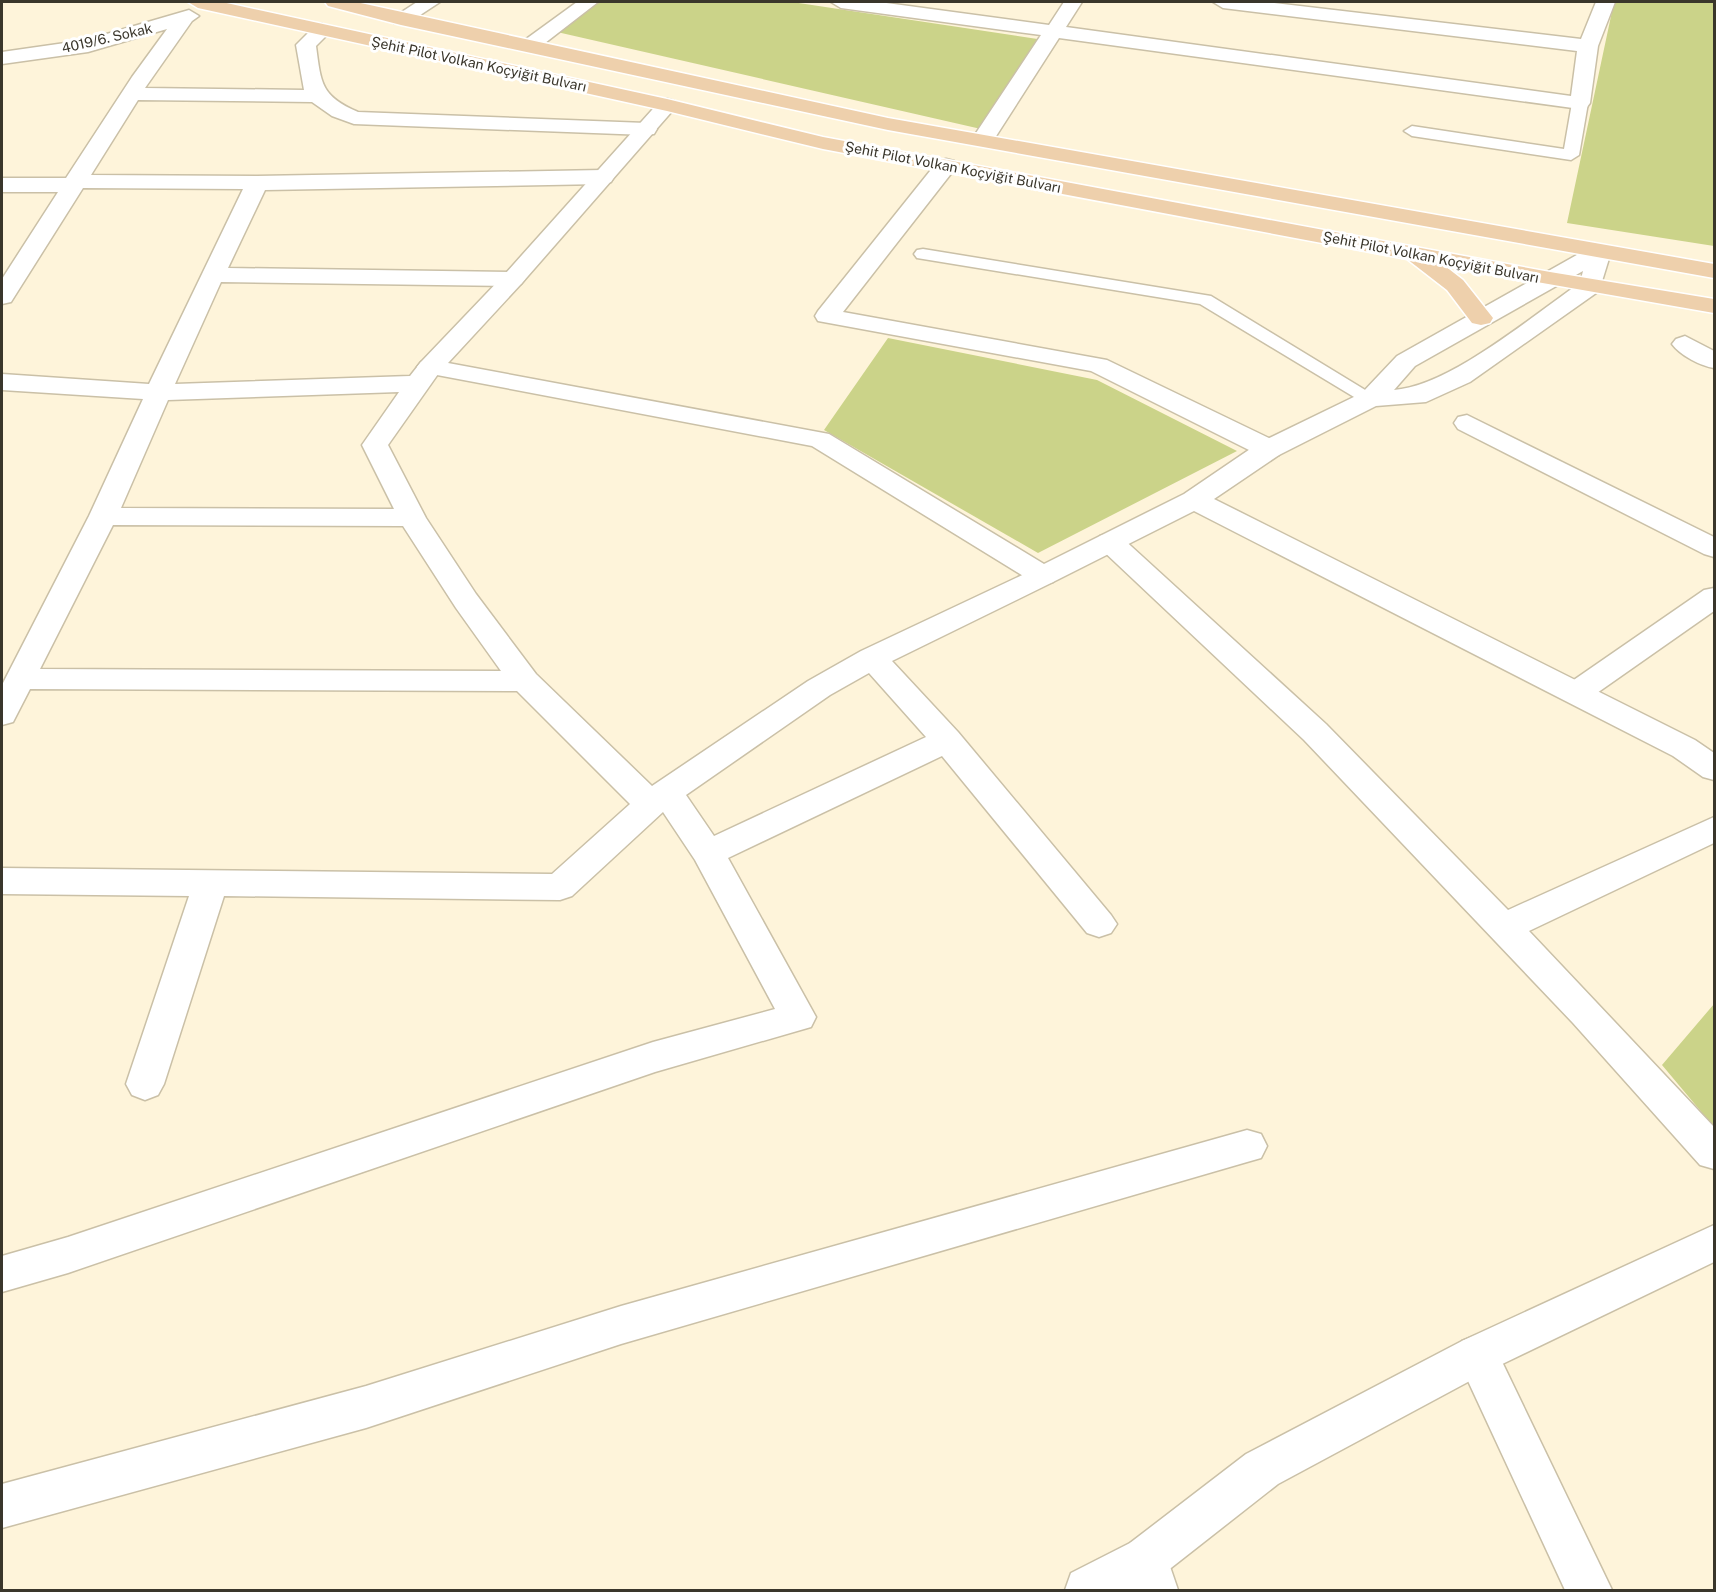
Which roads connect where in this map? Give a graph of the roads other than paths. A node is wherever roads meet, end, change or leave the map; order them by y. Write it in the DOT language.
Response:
graph roads {
  1 [pos="335,2"];
  2 [pos="430,2"];
  3 [pos="588,2"];
  4 [pos="841,2"];
  5 [pos="1073,2"];
  6 [pos="1223,2"];
  7 [pos="1605,2"];
  8 [pos="203,3"];
  9 [pos="911,7"];
  10 [pos="401,19"];
  11 [pos="183,20"];
  12 [pos="322,30"];
  13 [pos="1054,30"];
  14 [pos="529,46"];
  15 [pos="1588,46"];
  16 [pos="2,58"];
  17 [pos="132,94"];
  18 [pos="317,96"];
  19 [pos="1580,103"];
  20 [pos="667,105"];
  21 [pos="646,129"];
  22 [pos="1412,131"];
  23 [pos="983,140"];
  24 [pos="946,166"];
  25 [pos="603,177"];
  26 [pos="75,183"];
  27 [pos="257,183"];
  28 [pos="2,185"];
  29 [pos="1599,252"];
  30 [pos="1410,253"];
  31 [pos="923,254"];
  32 [pos="1714,271"];
  33 [pos="213,276"];
  34 [pos="513,279"];
  35 [pos="1550,279"];
  36 [pos="1591,286"];
  37 [pos="2,297"];
  38 [pos="1714,306"];
  39 [pos="1481,318"];
  40 [pos="1685,344"];
  41 [pos="1714,361"];
  42 [pos="423,376"];
  43 [pos="2,382"];
  44 [pos="160,392"];
  45 [pos="1371,399"];
  46 [pos="1467,423"];
  47 [pos="1269,449"];
  48 [pos="1194,500"];
  49 [pos="103,516"];
  50 [pos="412,518"];
  51 [pos="1110,542"];
  52 [pos="1714,548"];
  53 [pos="1043,576"];
  54 [pos="1714,597"];
  55 [pos="872,658"];
  56 [pos="20,680"];
  57 [pos="525,681"];
  58 [pos="1576,693"];
  59 [pos="2,714"];
  60 [pos="947,741"];
  61 [pos="1714,769"];
  62 [pos="659,798"];
  63 [pos="1714,829"];
  64 [pos="708,853"];
  65 [pos="2,881"];
  66 [pos="211,884"];
  67 [pos="1099,924"];
  68 [pos="1502,928"];
  69 [pos="145,1084"];
  70 [pos="1247,1146"];
  71 [pos="1714,1153"];
  72 [pos="1714,1243"];
  73 [pos="2,1274"];
  74 [pos="1477,1355"];
  75 [pos="2,1506"];
  76 [pos="1150,1575"];
  77 [pos="1089,1590"];
  78 [pos="1589,1590"];
  1 -- 10 [label="main road, Şehit Pilot Volkan Koçyiğit Bulvarı"];
  2 -- 10 [label="street"];
  3 -- 14 [label="street"];
  4 -- 9 [label="street"];
  5 -- 13 [label="street"];
  6 -- 15 [label="street"];
  7 -- 15 [label="street"];
  8 -- 11 [label="street, 4019/6. Sokak"];
  8 -- 12 [label="main road, Şehit Pilot Volkan Koçyiğit Bulvarı"];
  9 -- 13 [label="street"];
  10 -- 14 [label="main road, Şehit Pilot Volkan Koçyiğit Bulvarı"];
  11 -- 16 [label="street, 4019/6. Sokak"];
  11 -- 17 [label="street"];
  12 -- 18 [label="street"];
  12 -- 20 [label="main road, Şehit Pilot Volkan Koçyiğit Bulvarı"];
  13 -- 19 [label="street"];
  13 -- 23 [label="street"];
  14 -- 23 [label="main road, Şehit Pilot Volkan Koçyiğit Bulvarı"];
  15 -- 19 [label="street"];
  17 -- 18 [label="street"];
  17 -- 26 [label="street"];
  18 -- 21 [label="street"];
  19 -- 22 [label="lane"];
  20 -- 21 [label="street"];
  20 -- 24 [label="main road, Şehit Pilot Volkan Koçyiğit Bulvarı"];
  21 -- 25 [label="street"];
  23 -- 29 [label="main road, Şehit Pilot Volkan Koçyiğit Bulvarı"];
  24 -- 30 [label="main road, Şehit Pilot Volkan Koçyiğit Bulvarı"];
  24 -- 47 [label="street"];
  25 -- 27 [label="street"];
  25 -- 34 [label="street"];
  26 -- 27 [label="street"];
  26 -- 28 [label="street"];
  26 -- 37 [label="street"];
  27 -- 33 [label="street"];
  29 -- 32 [label="main road, Şehit Pilot Volkan Koçyiğit Bulvarı"];
  29 -- 35 [label="street"];
  29 -- 36 [label="street"];
  30 -- 35 [label="main road, Şehit Pilot Volkan Koçyiğit Bulvarı"];
  30 -- 39 [label="main road"];
  31 -- 45 [label="lane"];
  33 -- 34 [label="street"];
  33 -- 44 [label="street"];
  34 -- 42 [label="street"];
  35 -- 36 [label="main road, Şehit Pilot Volkan Koçyiğit Bulvarı"];
  35 -- 39 [label="street"];
  36 -- 38 [label="main road, Şehit Pilot Volkan Koçyiğit Bulvarı"];
  36 -- 45 [label="street"];
  39 -- 45 [label="street"];
  40 -- 41 [label="street"];
  42 -- 44 [label="street"];
  42 -- 50 [label="street"];
  42 -- 53 [label="street"];
  43 -- 44 [label="street"];
  44 -- 49 [label="street"];
  45 -- 47 [label="street"];
  46 -- 52 [label="street"];
  47 -- 48 [label="street"];
  48 -- 51 [label="street"];
  48 -- 58 [label="street"];
  49 -- 50 [label="street"];
  49 -- 56 [label="street"];
  50 -- 57 [label="street"];
  51 -- 53 [label="street"];
  51 -- 68 [label="street"];
  53 -- 55 [label="street"];
  54 -- 58 [label="street"];
  55 -- 60 [label="street"];
  55 -- 62 [label="street"];
  56 -- 57 [label="street"];
  56 -- 59 [label="street"];
  57 -- 62 [label="street"];
  58 -- 61 [label="street"];
  60 -- 64 [label="street"];
  60 -- 67 [label="street"];
  62 -- 64 [label="street"];
  62 -- 66 [label="street"];
  63 -- 68 [label="street"];
  64 -- 73 [label="street"];
  65 -- 66 [label="street"];
  66 -- 69 [label="street"];
  68 -- 71 [label="street"];
  70 -- 75 [label="street"];
  72 -- 74 [label="street"];
  74 -- 76 [label="street"];
  74 -- 78 [label="street"];
  76 -- 77 [label="street"];
}
